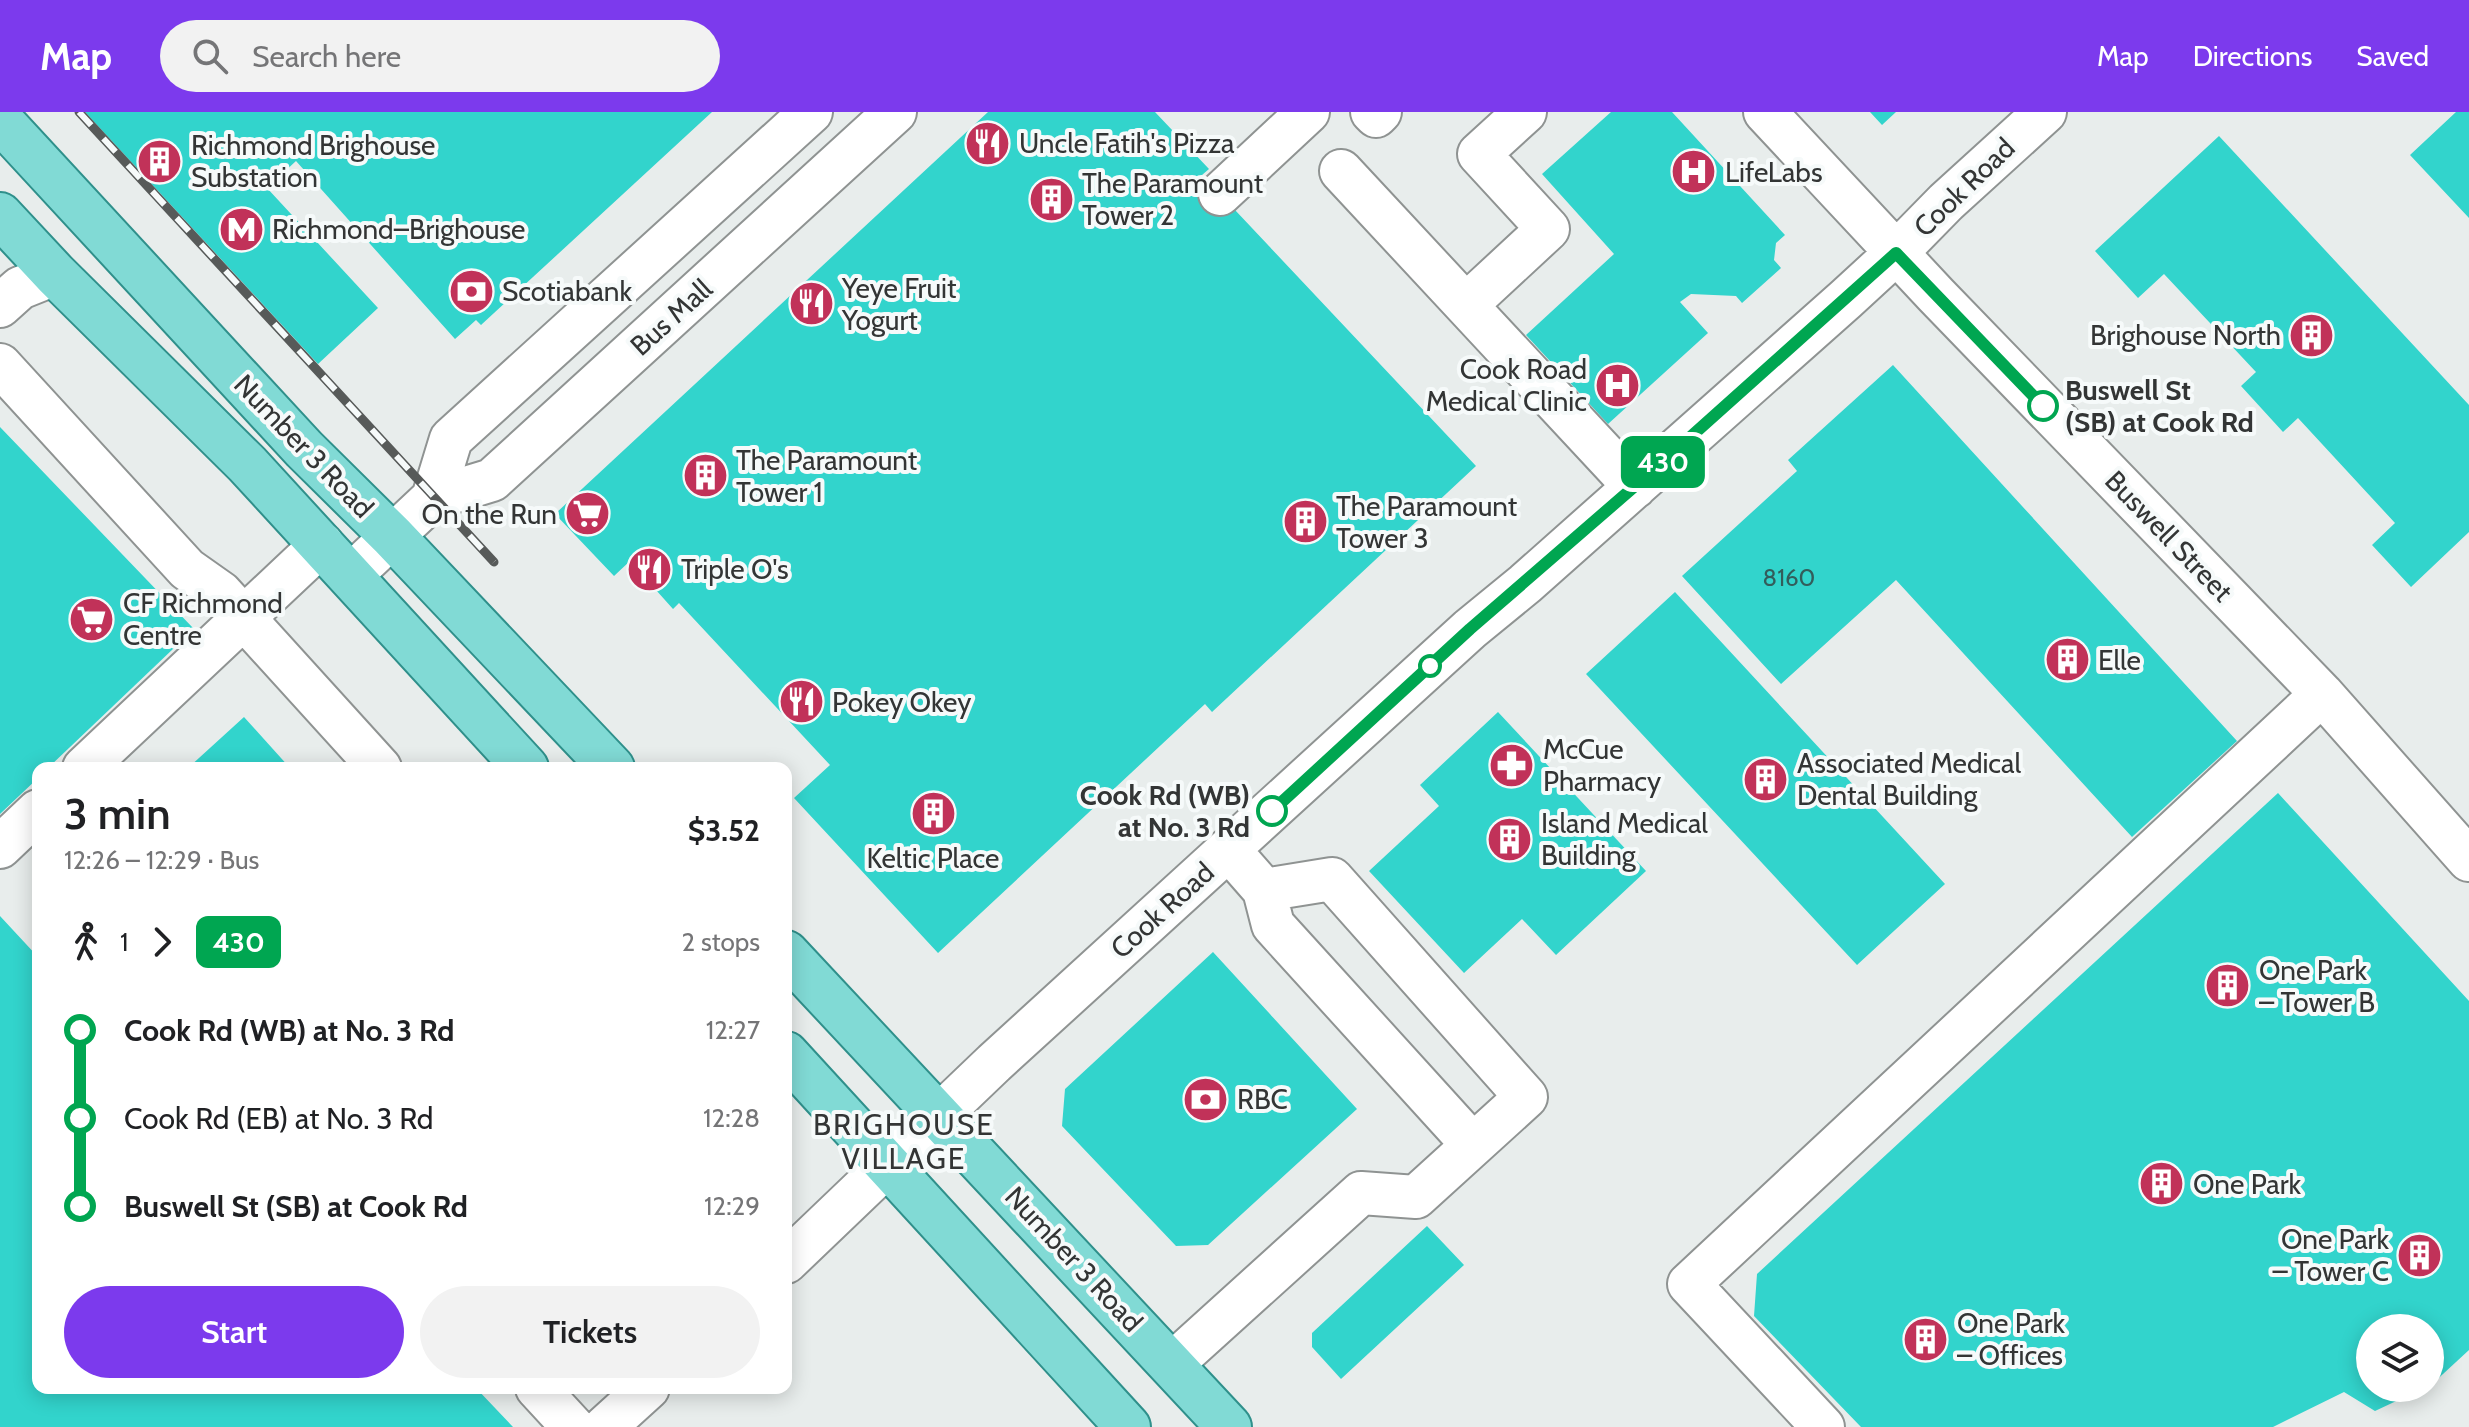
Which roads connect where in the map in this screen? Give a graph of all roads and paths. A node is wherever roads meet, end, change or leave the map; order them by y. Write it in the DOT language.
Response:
graph roads {
  1 [pos="811,112"];
  2 [pos="895,112"];
  3 [pos="1308,112"];
  4 [pos="1372,112"];
  5 [pos="1380,112"];
  6 [pos="1525,112"];
  7 [pos="1765,112"];
  8 [pos="2045,112"];
  9 [pos="0,120"];
  10 [pos="1341,171"];
  11 [pos="1220,194"];
  12 [pos="0,215"];
  13 [pos="1896,253"];
  14 [pos="55,274"];
  15 [pos="1466,305"];
  16 [pos="0,306"];
  17 [pos="0,365"];
  18 [pos="1635,487"];
  19 [pos="433,498"];
  20 [pos="392,536"];
  21 [pos="322,544"];
  22 [pos="350,576"];
  23 [pos="244,618"];
  24 [pos="2322,694"];
  25 [pos="90,762"];
  26 [pos="375,762"];
  27 [pos="520,762"];
  28 [pos="606,762"];
  29 [pos="32,817"];
  30 [pos="0,847"];
  31 [pos="1229,850"];
  32 [pos="2469,860"];
  33 [pos="1264,890"];
  34 [pos="792,959"];
  35 [pos="792,1060"];
  36 [pos="940,1116"];
  37 [pos="1472,1144"];
  38 [pos="889,1165"];
  39 [pos="792,1256"];
  40 [pos="1172,1364"];
  41 [pos="543,1394"];
  42 [pos="641,1394"];
  43 [pos="573,1427"];
  44 [pos="605,1427"];
  45 [pos="1128,1427"];
  46 [pos="1229,1427"];
  47 [pos="1823,1427"];
  1 -- 19 [label="street, Bus Mall"];
  2 -- 19 [label="street, Bus Mall"];
  3 -- 11 [label="street"];
  4 -- 5 [label="street"];
  6 -- 15 [label="street"];
  7 -- 13 [label="street, Buswell Street"];
  8 -- 13 [label="street, Cook Road"];
  9 -- 20 [label="main road, Number 3 Road"];
  10 -- 15 [label="street"];
  12 -- 14 [label="main road, Number 3 Road"];
  13 -- 18 [label="street, Cook Road"];
  13 -- 24 [label="street, Buswell Street"];
  14 -- 16 [label="street"];
  14 -- 21 [label="main road, Number 3 Road"];
  15 -- 18 [label="street"];
  17 -- 23 [label="street"];
  18 -- 31 [label="street, Cook Road"];
  19 -- 20 [label="street, Bus Mall"];
  20 -- 22 [label="street, Bus Mall"];
  20 -- 28 [label="main road, Number 3 Road"];
  21 -- 22 [label="main road, Number 3 Road"];
  21 -- 23 [label="street"];
  22 -- 27 [label="main road, Number 3 Road"];
  23 -- 25 [label="street"];
  23 -- 26 [label="street"];
  24 -- 32 [label="street, Buswell Street"];
  24 -- 47 [label="street"];
  29 -- 30 [label="street"];
  31 -- 33 [label="street"];
  31 -- 36 [label="street, Cook Road"];
  33 -- 37 [label="street"];
  33 -- 37 [label="street"];
  34 -- 36 [label="main road, Number 3 Road"];
  35 -- 38 [label="main road"];
  36 -- 38 [label="street, Cook Road"];
  36 -- 40 [label="main road, Number 3 Road"];
  37 -- 40 [label="street"];
  38 -- 39 [label="street, Cook Road"];
  38 -- 45 [label="main road"];
  40 -- 46 [label="main road, Number 3 Road"];
  41 -- 43 [label="street"];
  42 -- 44 [label="street"];
}
